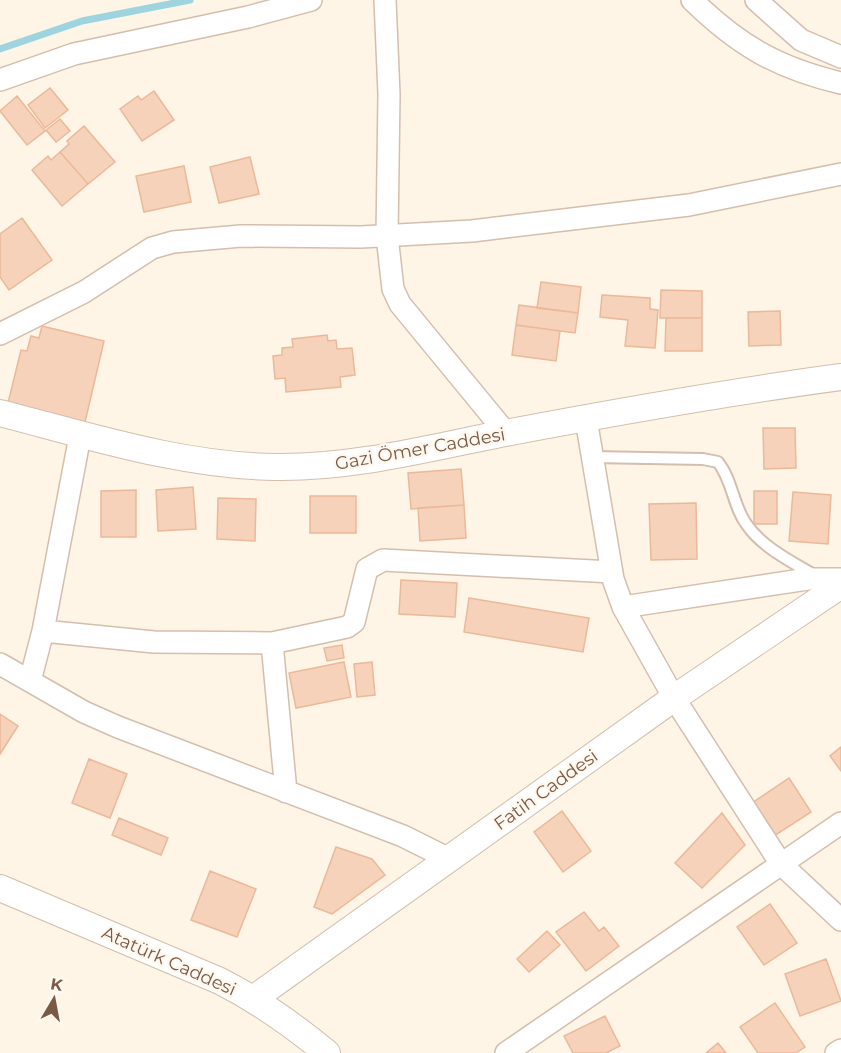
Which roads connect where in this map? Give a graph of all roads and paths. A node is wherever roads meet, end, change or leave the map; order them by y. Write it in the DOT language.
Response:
graph roads {
  1 [pos="311,0"];
  2 [pos="386,0"];
  3 [pos="692,0"];
  4 [pos="756,0"];
  5 [pos="841,57"];
  6 [pos="0,80"];
  7 [pos="841,83"];
  8 [pos="841,174"];
  9 [pos="387,236"];
  10 [pos="0,334"];
  11 [pos="841,376"];
  12 [pos="0,413"];
  13 [pos="586,419"];
  14 [pos="506,433"];
  15 [pos="80,436"];
  16 [pos="591,458"];
  17 [pos="612,572"];
  18 [pos="841,579"];
  19 [pos="830,581"];
  20 [pos="623,607"];
  21 [pos="44,632"];
  22 [pos="272,644"];
  23 [pos="0,664"];
  24 [pos="30,681"];
  25 [pos="674,698"];
  26 [pos="286,792"];
  27 [pos="841,823"];
  28 [pos="449,859"];
  29 [pos="781,864"];
  30 [pos="0,888"];
  31 [pos="841,920"];
  32 [pos="253,999"];
  33 [pos="841,1050"];
  34 [pos="327,1053"];
  35 [pos="506,1053"];
  36 [pos="836,1053"];
  1 -- 6 [label="street"];
  2 -- 9 [label="street"];
  3 -- 7 [label="street"];
  4 -- 5 [label="street"];
  8 -- 9 [label="street"];
  9 -- 10 [label="street"];
  9 -- 14 [label="street"];
  11 -- 13 [label="street, Gazi Ömer Caddesi"];
  12 -- 15 [label="street, Gazi Ömer Caddesi"];
  13 -- 14 [label="street, Gazi Ömer Caddesi"];
  13 -- 16 [label="street"];
  14 -- 15 [label="street, Gazi Ömer Caddesi"];
  15 -- 21 [label="street"];
  16 -- 17 [label="street"];
  16 -- 19 [label="lane"];
  17 -- 20 [label="street"];
  17 -- 22 [label="street"];
  18 -- 19 [label="street"];
  19 -- 20 [label="street"];
  19 -- 25 [label="street, Fatih Caddesi"];
  20 -- 25 [label="street"];
  21 -- 22 [label="street"];
  21 -- 24 [label="street"];
  22 -- 26 [label="street"];
  23 -- 24 [label="street"];
  24 -- 26 [label="street"];
  25 -- 28 [label="street, Fatih Caddesi"];
  25 -- 29 [label="street"];
  26 -- 28 [label="street"];
  27 -- 29 [label="street"];
  28 -- 32 [label="street, Fatih Caddesi"];
  29 -- 31 [label="street"];
  29 -- 35 [label="street"];
  30 -- 32 [label="street, Atatürk Caddesi"];
  32 -- 34 [label="street, Atatürk Caddesi"];
  33 -- 36 [label="street"];
}
